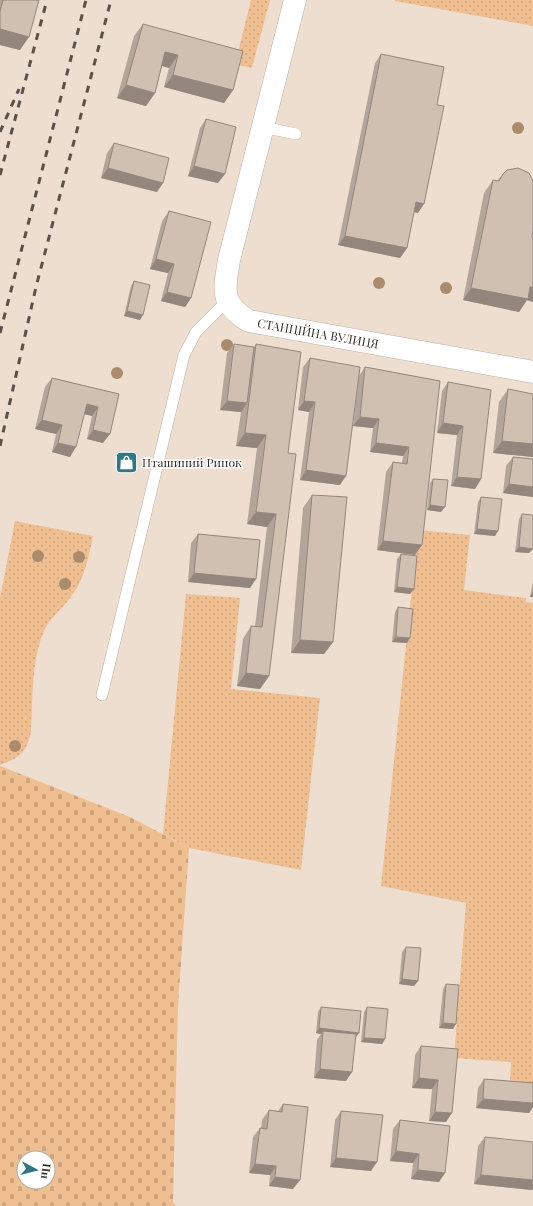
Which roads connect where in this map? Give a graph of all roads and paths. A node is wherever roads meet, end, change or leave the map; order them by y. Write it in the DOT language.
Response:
graph roads {
  1 [pos="295,0"];
  2 [pos="263,127"];
  3 [pos="296,134"];
  4 [pos="227,301"];
  5 [pos="533,372"];
  6 [pos="102,695"];
  1 -- 2 [label="street"];
  2 -- 3 [label="lane"];
  2 -- 4 [label="street"];
  4 -- 5 [label="street, СТАНЦІЙНА ВУЛИЦЯ"];
  4 -- 6 [label="lane"];
}
